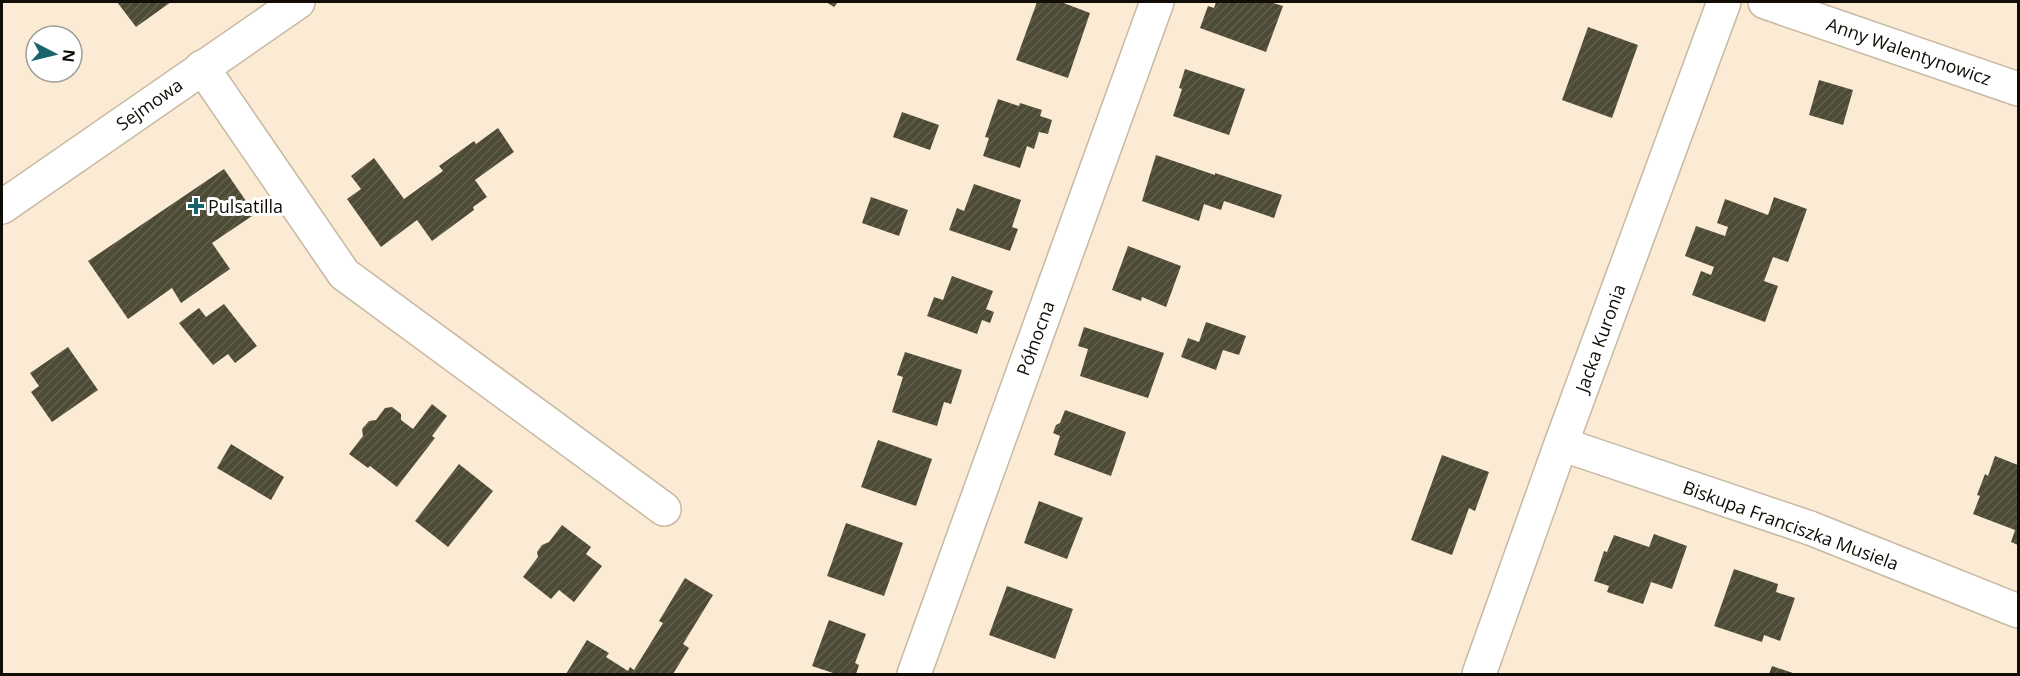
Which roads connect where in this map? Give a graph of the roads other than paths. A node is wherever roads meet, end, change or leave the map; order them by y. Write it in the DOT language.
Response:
graph roads {
  1 [pos="298,2"];
  2 [pos="1157,2"];
  3 [pos="1724,2"];
  4 [pos="1765,2"];
  5 [pos="202,67"];
  6 [pos="2019,89"];
  7 [pos="2,207"];
  8 [pos="1561,444"];
  9 [pos="664,509"];
  10 [pos="2019,611"];
  11 [pos="914,675"];
  12 [pos="1479,675"];
  1 -- 5 [label="street, Sejmowa"];
  2 -- 11 [label="street, Północna"];
  3 -- 8 [label="street, Jacka Kuronia"];
  4 -- 6 [label="street, Anny Walentynowicz"];
  5 -- 7 [label="street, Sejmowa"];
  5 -- 9 [label="street"];
  8 -- 10 [label="street, Biskupa Franciszka Musiela"];
  8 -- 12 [label="street, Jacka Kuronia"];
}
